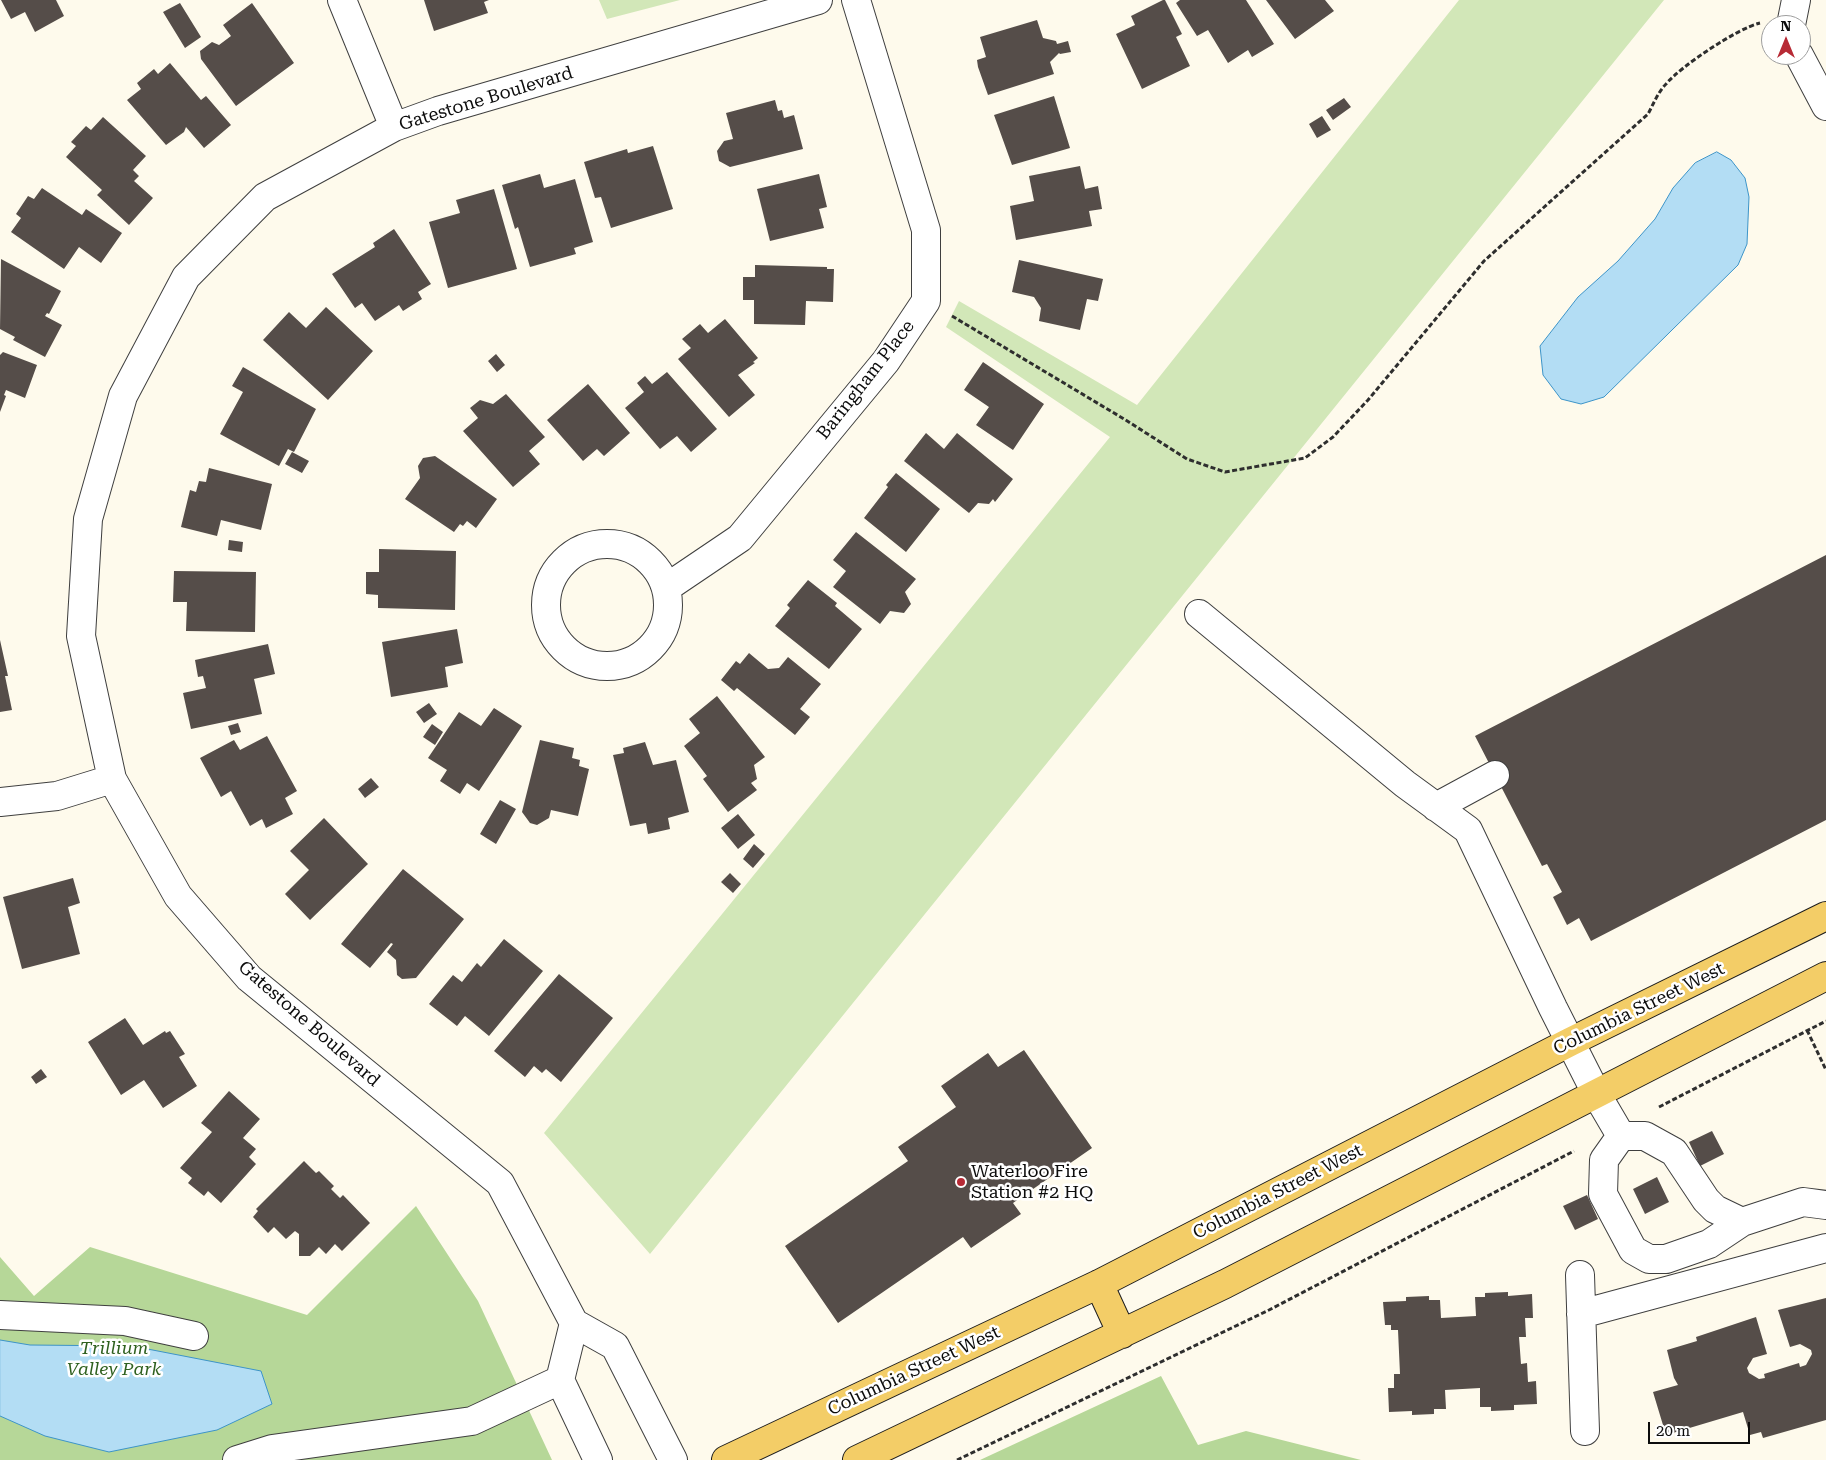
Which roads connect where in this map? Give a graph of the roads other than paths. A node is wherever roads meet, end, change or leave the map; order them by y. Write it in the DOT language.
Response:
graph roads {
  1 [pos="342,0"];
  2 [pos="818,0"];
  3 [pos="856,0"];
  4 [pos="1804,65"];
  5 [pos="1826,106"];
  6 [pos="394,127"];
  7 [pos="666,588"];
  8 [pos="1199,614"];
  9 [pos="1495,775"];
  10 [pos="112,779"];
  11 [pos="0,802"];
  12 [pos="1436,807"];
  13 [pos="1826,916"];
  14 [pos="1826,976"];
  15 [pos="1570,1042"];
  16 [pos="1597,1095"];
  17 [pos="1619,1132"];
  18 [pos="1826,1205"];
  19 [pos="1742,1222"];
  20 [pos="1826,1248"];
  21 [pos="1580,1274"];
  22 [pos="1100,1284"];
  23 [pos="1581,1314"];
  24 [pos="0,1315"];
  25 [pos="574,1323"];
  26 [pos="1122,1334"];
  27 [pos="194,1336"];
  28 [pos="560,1380"];
  29 [pos="1585,1431"];
  30 [pos="237,1460"];
  31 [pos="598,1460"];
  32 [pos="673,1460"];
  33 [pos="726,1460"];
  34 [pos="857,1460"];
  1 -- 6 [label="street"];
  2 -- 6 [label="street, Gatestone Boulevard"];
  3 -- 7 [label="street, Baringham Place"];
  4 -- 5 [label="street"];
  6 -- 10 [label="street, Gatestone Boulevard"];
  7 -- 7 [label="street"];
  8 -- 12 [label="street"];
  9 -- 12 [label="street"];
  10 -- 11 [label="street"];
  10 -- 25 [label="street, Gatestone Boulevard"];
  12 -- 15 [label="street"];
  13 -- 15 [label="main road, Columbia Street West"];
  14 -- 16 [label="main road"];
  15 -- 16 [label="street"];
  15 -- 22 [label="main road, Columbia Street West"];
  16 -- 17 [label="street"];
  16 -- 26 [label="main road"];
  17 -- 19 [label="street"];
  17 -- 19 [label="street"];
  18 -- 19 [label="street"];
  20 -- 23 [label="street"];
  21 -- 23 [label="street"];
  22 -- 26 [label="main road"];
  22 -- 33 [label="main road, Columbia Street West"];
  23 -- 29 [label="street"];
  24 -- 27 [label="street"];
  25 -- 28 [label="street"];
  25 -- 32 [label="street"];
  26 -- 34 [label="main road"];
  28 -- 30 [label="street"];
  28 -- 31 [label="street"];
}
